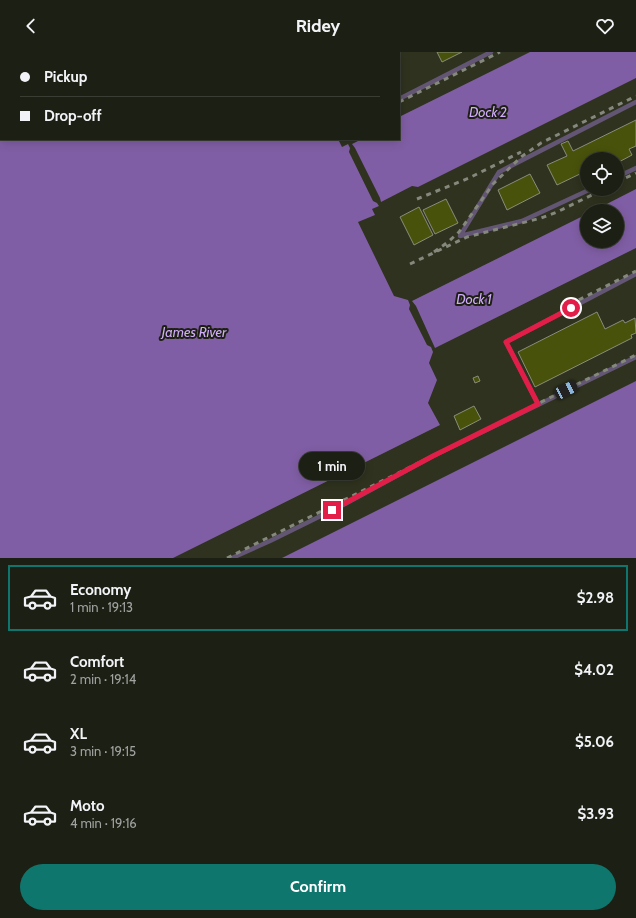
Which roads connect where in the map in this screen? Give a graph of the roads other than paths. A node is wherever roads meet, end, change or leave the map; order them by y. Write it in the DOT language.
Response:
graph roads {
  1 [pos="491,52"];
  2 [pos="400,98"];
  3 [pos="636,102"];
  4 [pos="636,168"];
  5 [pos="624,174"];
  6 [pos="580,194"];
  7 [pos="636,274"];
  8 [pos="636,357"];
  9 [pos="538,404"];
  10 [pos="232,558"];
  1 -- 2 [label="lane"];
  3 -- 6 [label="lane"];
  4 -- 5 [label="lane"];
  7 -- 9 [label="lane"];
  8 -- 9 [label="lane"];
  9 -- 10 [label="lane"];
}
